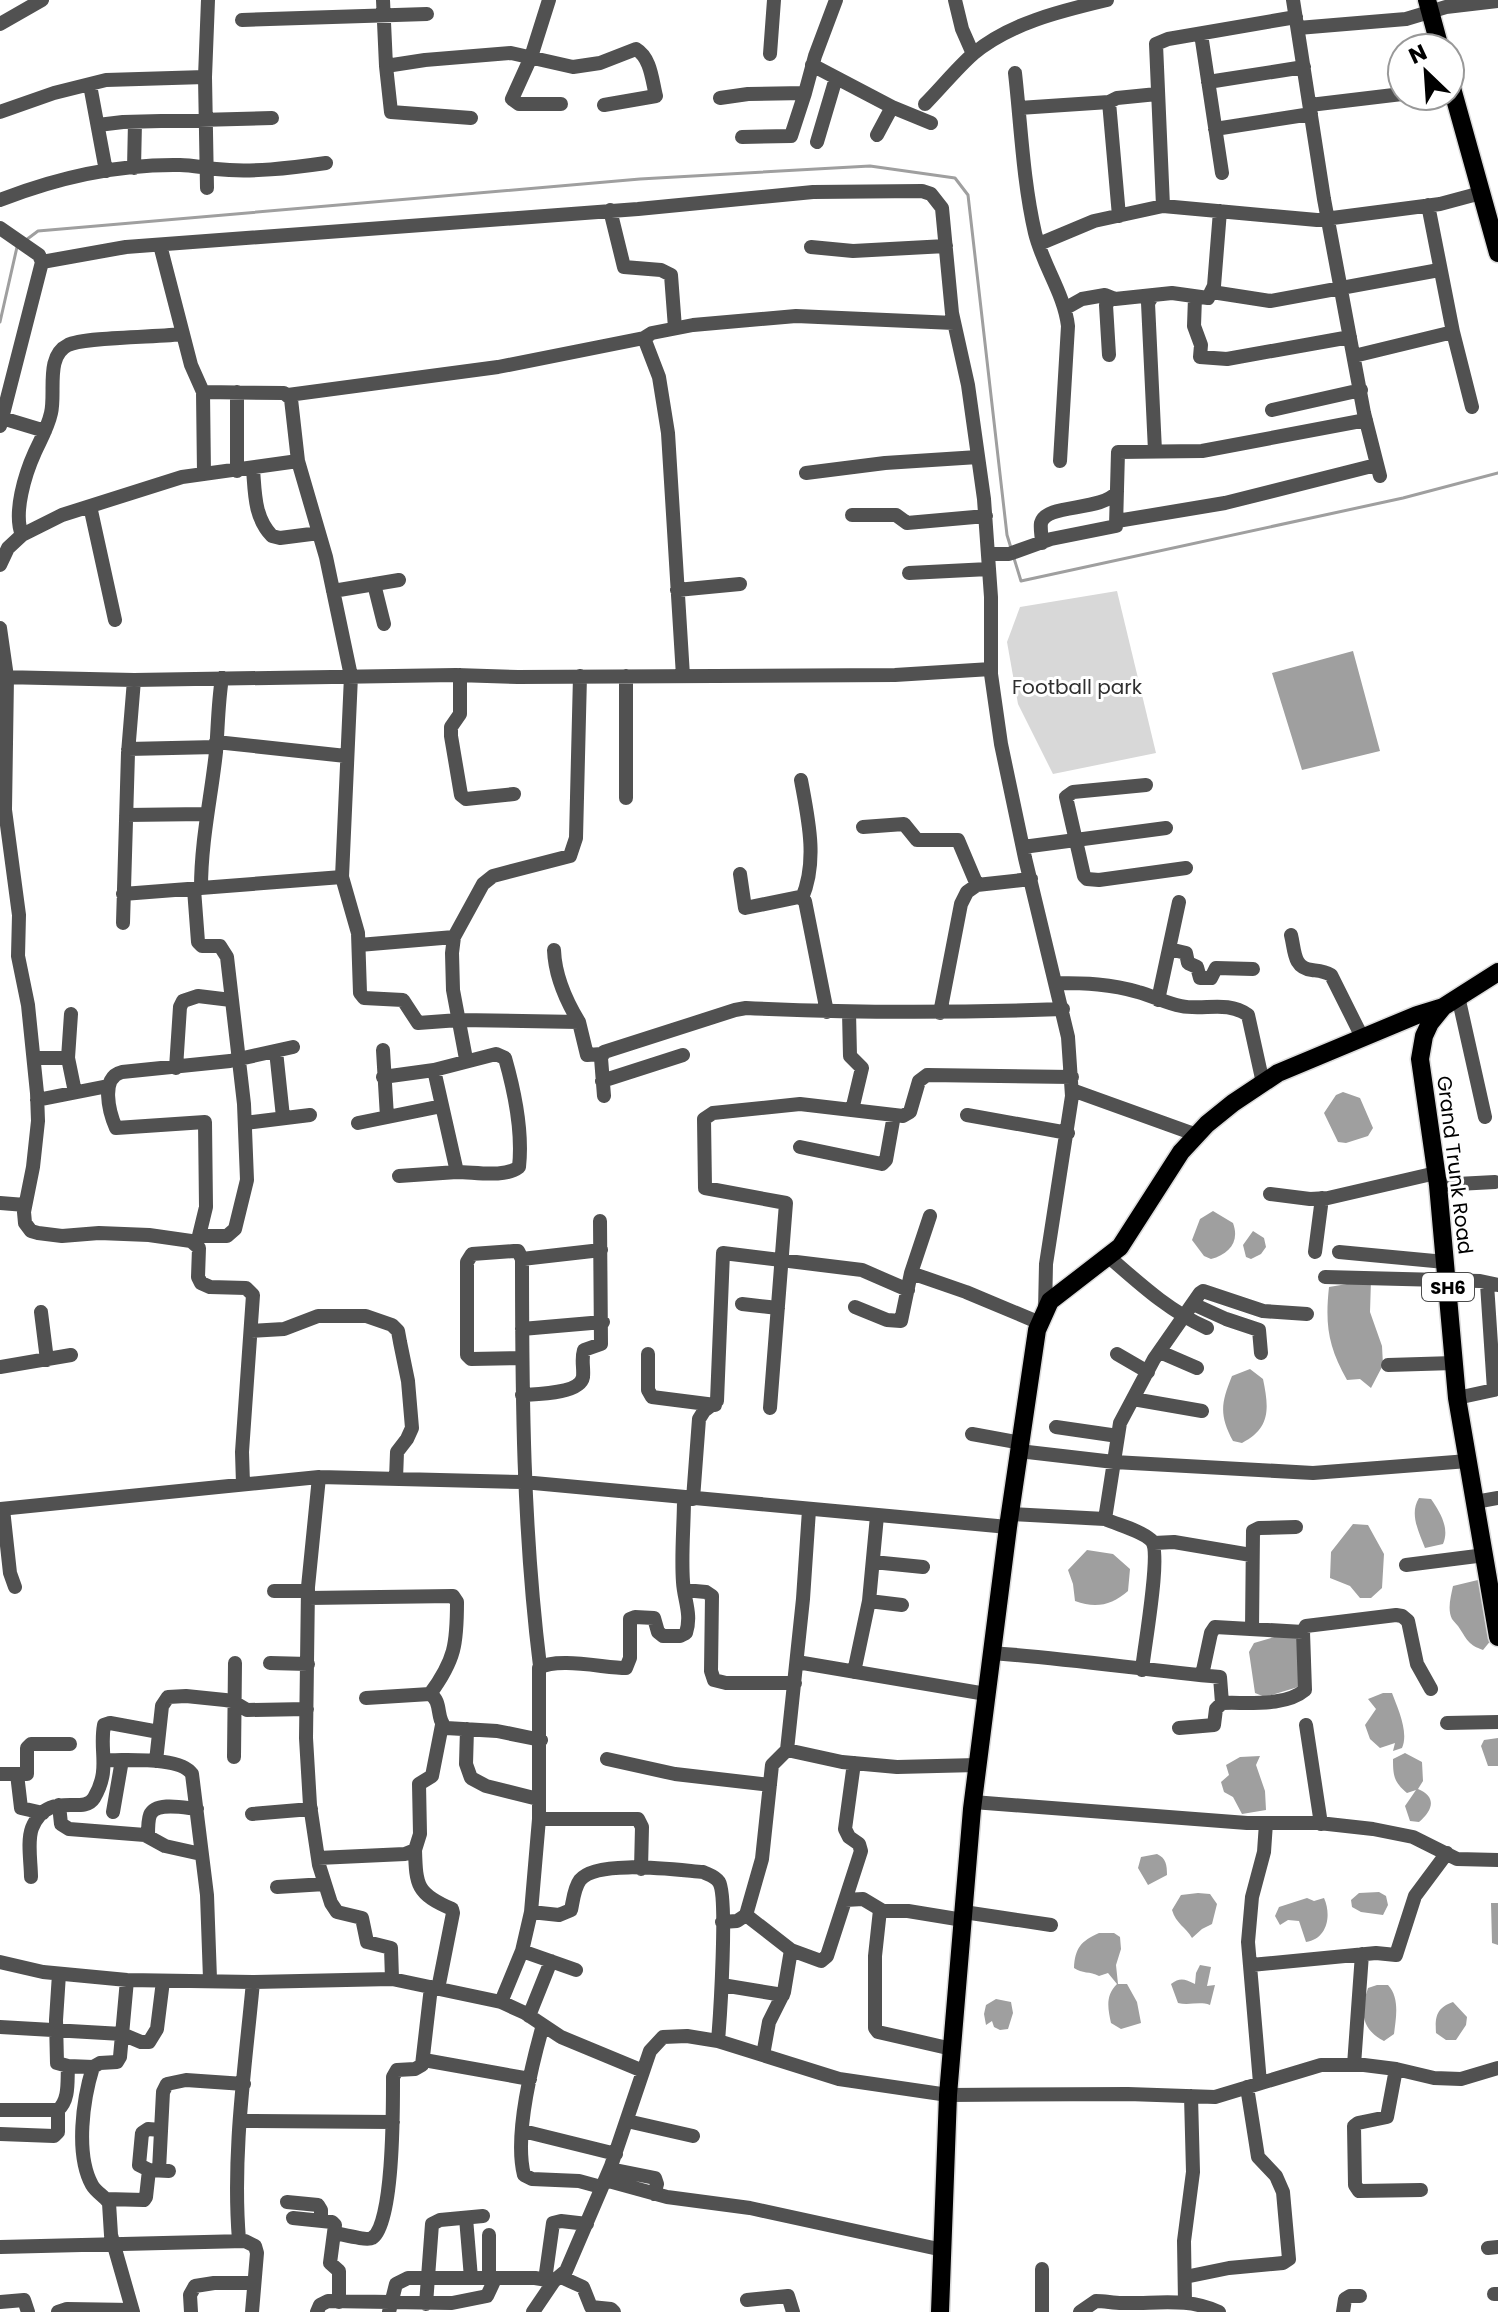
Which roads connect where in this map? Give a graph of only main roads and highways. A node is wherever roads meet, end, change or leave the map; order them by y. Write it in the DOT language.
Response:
graph roads {
  1 [pos="1428,6"];
  2 [pos="1435,32"];
  3 [pos="1458,112"];
  4 [pos="1498,253"];
  5 [pos="1498,972"];
  6 [pos="1450,1002"];
  7 [pos="1498,1637"];
  8 [pos="940,2312"];
  1 -- 2 [label="main road"];
  3 -- 4 [label="main road"];
  5 -- 6 [label="main road, Grand Trunk Road / SH6"];
  6 -- 7 [label="main road, Grand Trunk Road / SH6"];
  6 -- 8 [label="main road"];
}
